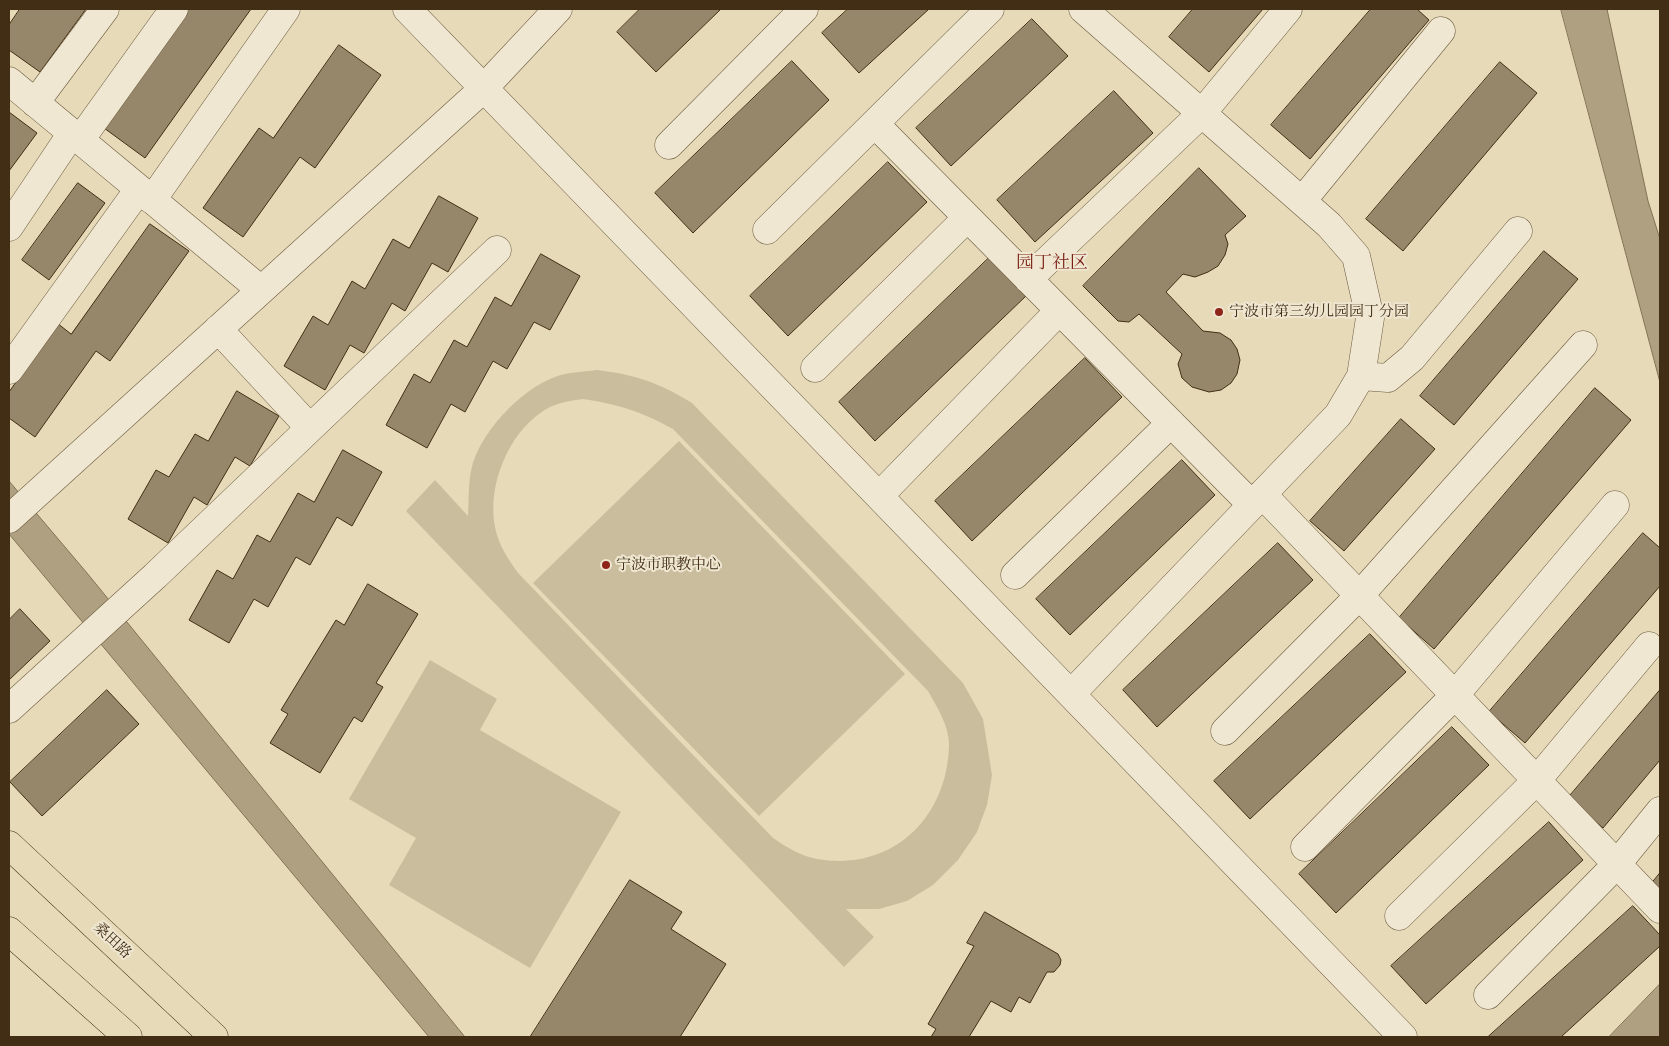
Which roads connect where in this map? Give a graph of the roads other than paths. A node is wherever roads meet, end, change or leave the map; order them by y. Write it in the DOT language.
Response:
graph roads {
  1 [pos="105,9"];
  2 [pos="174,9"];
  3 [pos="286,9"];
  4 [pos="407,9"];
  5 [pos="558,9"];
  6 [pos="804,9"];
  7 [pos="990,9"];
  8 [pos="1083,9"];
  9 [pos="1288,9"];
  10 [pos="1441,32"];
  11 [pos="9,81"];
  12 [pos="483,89"];
  13 [pos="35,103"];
  14 [pos="1202,113"];
  15 [pos="875,124"];
  16 [pos="76,137"];
  17 [pos="669,145"];
  18 [pos="146,195"];
  19 [pos="1302,201"];
  20 [pos="967,218"];
  21 [pos="9,227"];
  22 [pos="767,230"];
  23 [pos="1518,231"];
  24 [pos="497,250"];
  25 [pos="1028,279"];
  26 [pos="261,290"];
  27 [pos="1060,310"];
  28 [pos="218,329"];
  29 [pos="1583,345"];
  30 [pos="815,368"];
  31 [pos="9,370"];
  32 [pos="1361,376"];
  33 [pos="1171,423"];
  34 [pos="310,428"];
  35 [pos="879,496"];
  36 [pos="1257,500"];
  37 [pos="1615,505"];
  38 [pos="9,519"];
  39 [pos="1015,574"];
  40 [pos="1359,596"];
  41 [pos="1649,646"];
  42 [pos="1071,694"];
  43 [pos="1454,695"];
  44 [pos="9,709"];
  45 [pos="1225,731"];
  46 [pos="1537,780"];
  47 [pos="1660,811"];
  48 [pos="9,845"];
  49 [pos="1304,847"];
  50 [pos="1617,864"];
  51 [pos="1660,909"];
  52 [pos="1399,916"];
  53 [pos="9,931"];
  54 [pos="1488,995"];
  55 [pos="128,1037"];
  56 [pos="214,1037"];
  57 [pos="1403,1037"];
  1 -- 13 [label="street"];
  2 -- 16 [label="street"];
  3 -- 18 [label="street"];
  4 -- 12 [label="street"];
  5 -- 12 [label="street"];
  6 -- 17 [label="street"];
  7 -- 15 [label="street"];
  8 -- 14 [label="street"];
  9 -- 14 [label="street"];
  10 -- 19 [label="street"];
  11 -- 13 [label="street"];
  12 -- 26 [label="street"];
  12 -- 35 [label="street"];
  13 -- 16 [label="street"];
  14 -- 19 [label="street"];
  14 -- 25 [label="street"];
  15 -- 20 [label="street"];
  15 -- 22 [label="street"];
  16 -- 18 [label="street"];
  16 -- 21 [label="street"];
  18 -- 26 [label="street"];
  18 -- 31 [label="street"];
  19 -- 32 [label="street"];
  20 -- 25 [label="street"];
  20 -- 30 [label="street"];
  23 -- 32 [label="street"];
  24 -- 34 [label="street"];
  25 -- 27 [label="street"];
  26 -- 28 [label="street"];
  27 -- 33 [label="street"];
  27 -- 35 [label="street"];
  28 -- 34 [label="street"];
  28 -- 38 [label="street"];
  29 -- 40 [label="street"];
  32 -- 36 [label="street"];
  33 -- 36 [label="street"];
  33 -- 39 [label="street"];
  34 -- 44 [label="street"];
  35 -- 42 [label="street"];
  36 -- 40 [label="street"];
  36 -- 42 [label="street"];
  37 -- 43 [label="street"];
  40 -- 43 [label="street"];
  40 -- 45 [label="street"];
  41 -- 46 [label="street"];
  42 -- 57 [label="street"];
  43 -- 46 [label="street"];
  43 -- 49 [label="street"];
  46 -- 50 [label="street"];
  46 -- 52 [label="street"];
  47 -- 50 [label="street"];
  48 -- 56 [label="main road, 桑田路"];
  50 -- 51 [label="street"];
  50 -- 54 [label="street"];
  53 -- 55 [label="main road"];
}
